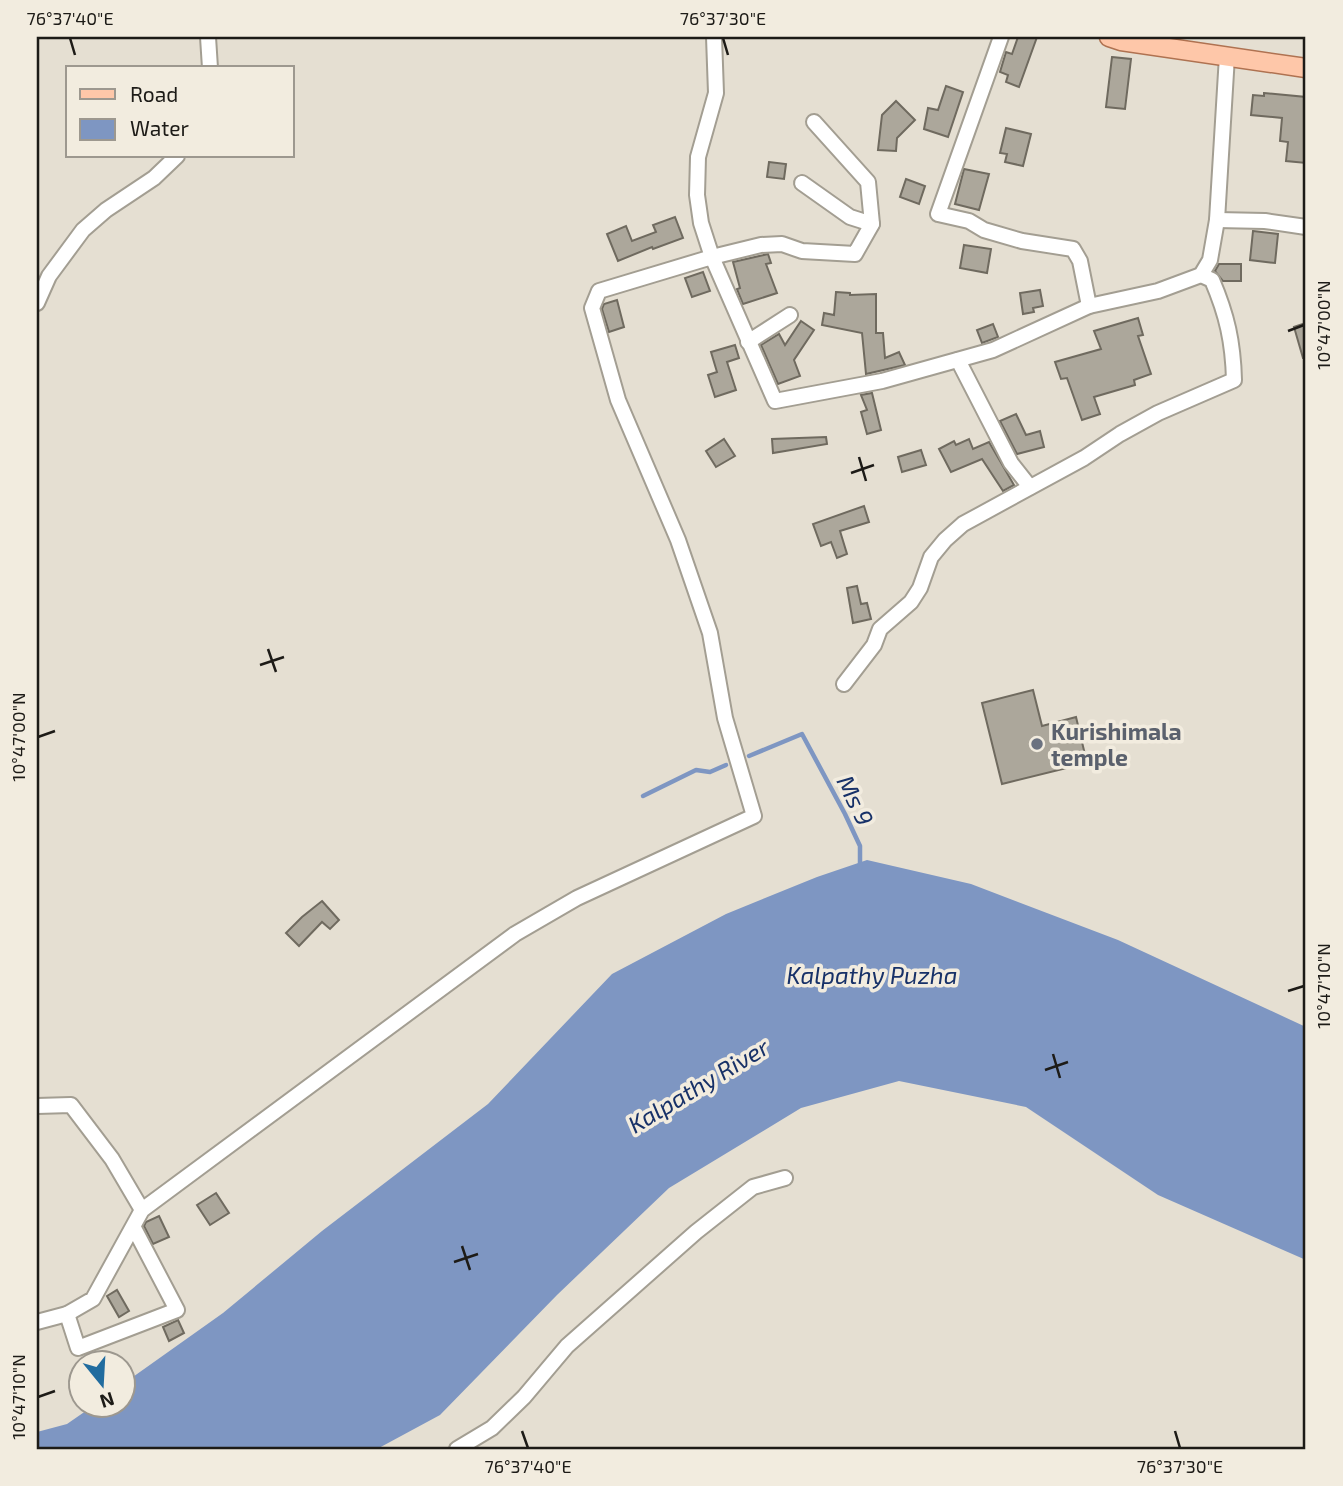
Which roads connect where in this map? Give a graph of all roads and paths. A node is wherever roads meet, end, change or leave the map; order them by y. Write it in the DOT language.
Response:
graph roads {
  1 [pos="208,37"];
  2 [pos="714,37"];
  3 [pos="1001,37"];
  4 [pos="1109,37"];
  5 [pos="1227,56"];
  6 [pos="210,66"];
  7 [pos="1306,68"];
  8 [pos="814,122"];
  9 [pos="175,158"];
  10 [pos="802,183"];
  11 [pos="1217,220"];
  12 [pos="872,224"];
  13 [pos="1306,227"];
  14 [pos="712,257"];
  15 [pos="1201,275"];
  16 [pos="37,303"];
  17 [pos="1088,306"];
  18 [pos="790,315"];
  19 [pos="748,342"];
  20 [pos="958,360"];
  21 [pos="1030,487"];
  22 [pos="844,684"];
  23 [pos="37,1106"];
  24 [pos="785,1178"];
  25 [pos="142,1210"];
  26 [pos="134,1228"];
  27 [pos="67,1314"];
  28 [pos="37,1321"];
  29 [pos="457,1449"];
  1 -- 6 [label="street"];
  2 -- 14 [label="street"];
  3 -- 17 [label="street"];
  4 -- 5 [label="main road"];
  5 -- 7 [label="main road"];
  5 -- 11 [label="street"];
  8 -- 12 [label="street"];
  9 -- 16 [label="street"];
  10 -- 12 [label="street"];
  11 -- 13 [label="street"];
  11 -- 15 [label="street"];
  12 -- 14 [label="street"];
  14 -- 19 [label="street"];
  14 -- 25 [label="street"];
  15 -- 17 [label="street"];
  15 -- 21 [label="street"];
  17 -- 20 [label="street"];
  18 -- 19 [label="street"];
  19 -- 20 [label="street"];
  20 -- 21 [label="street"];
  21 -- 22 [label="street"];
  23 -- 25 [label="street"];
  24 -- 29 [label="street"];
  25 -- 26 [label="street"];
  26 -- 27 [label="street"];
  26 -- 27 [label="street"];
  27 -- 28 [label="street"];
}
